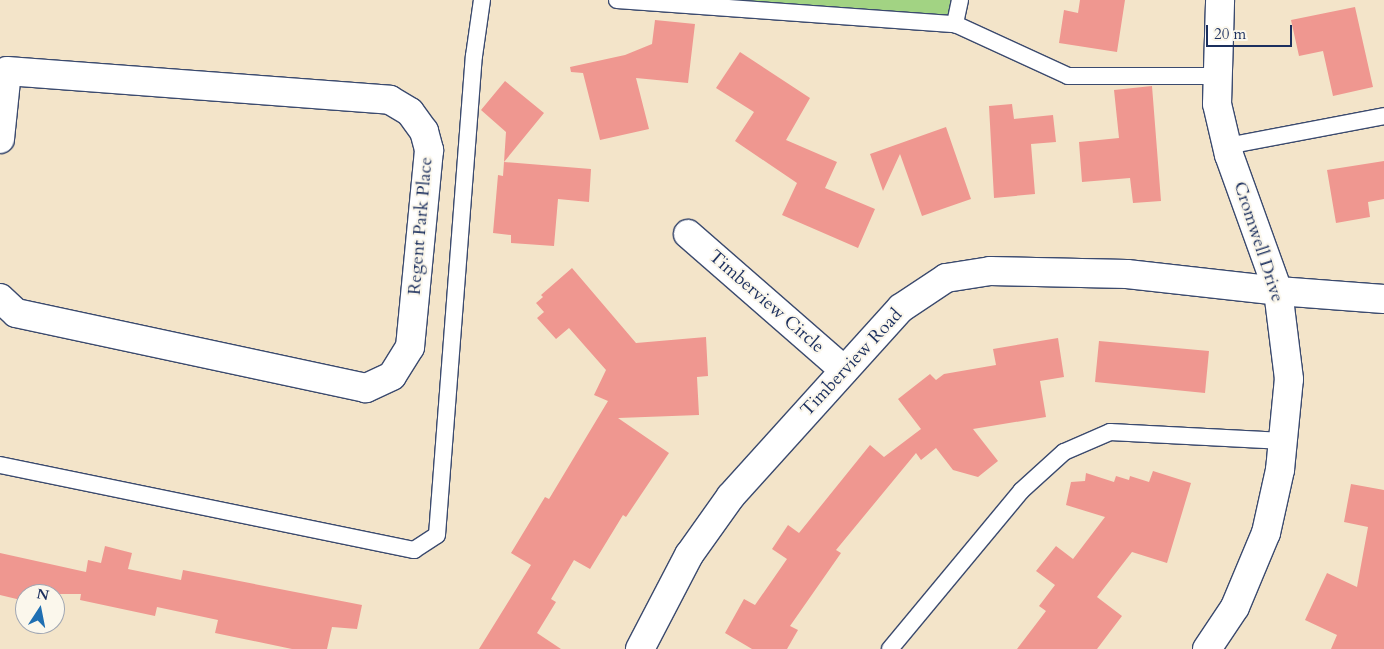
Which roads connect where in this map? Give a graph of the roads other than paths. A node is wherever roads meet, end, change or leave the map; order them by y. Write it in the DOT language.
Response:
graph roads {
  1 [pos="482,0"];
  2 [pos="617,0"];
  3 [pos="960,0"];
  4 [pos="1220,0"];
  5 [pos="955,24"];
  6 [pos="1218,76"];
  7 [pos="1384,116"];
  8 [pos="0,139"];
  9 [pos="1227,146"];
  10 [pos="688,234"];
  11 [pos="1278,291"];
  12 [pos="0,298"];
  13 [pos="1384,298"];
  14 [pos="844,370"];
  15 [pos="1284,440"];
  16 [pos="0,465"];
  17 [pos="640,649"];
  18 [pos="890,649"];
  19 [pos="1207,649"];
  1 -- 16 [label="lane"];
  2 -- 5 [label="lane"];
  3 -- 5 [label="lane"];
  4 -- 6 [label="street, Cromwell Drive"];
  5 -- 6 [label="lane"];
  6 -- 9 [label="street, Cromwell Drive"];
  7 -- 9 [label="lane"];
  8 -- 12 [label="street, Regent Park Place"];
  9 -- 11 [label="street, Cromwell Drive"];
  10 -- 14 [label="street, Timberview Circle"];
  11 -- 13 [label="street, Timberview Road"];
  11 -- 14 [label="street, Timberview Road"];
  11 -- 15 [label="street, Cromwell Drive"];
  14 -- 17 [label="street, Timberview Road"];
  15 -- 18 [label="lane"];
  15 -- 19 [label="street, Cromwell Drive"];
}
